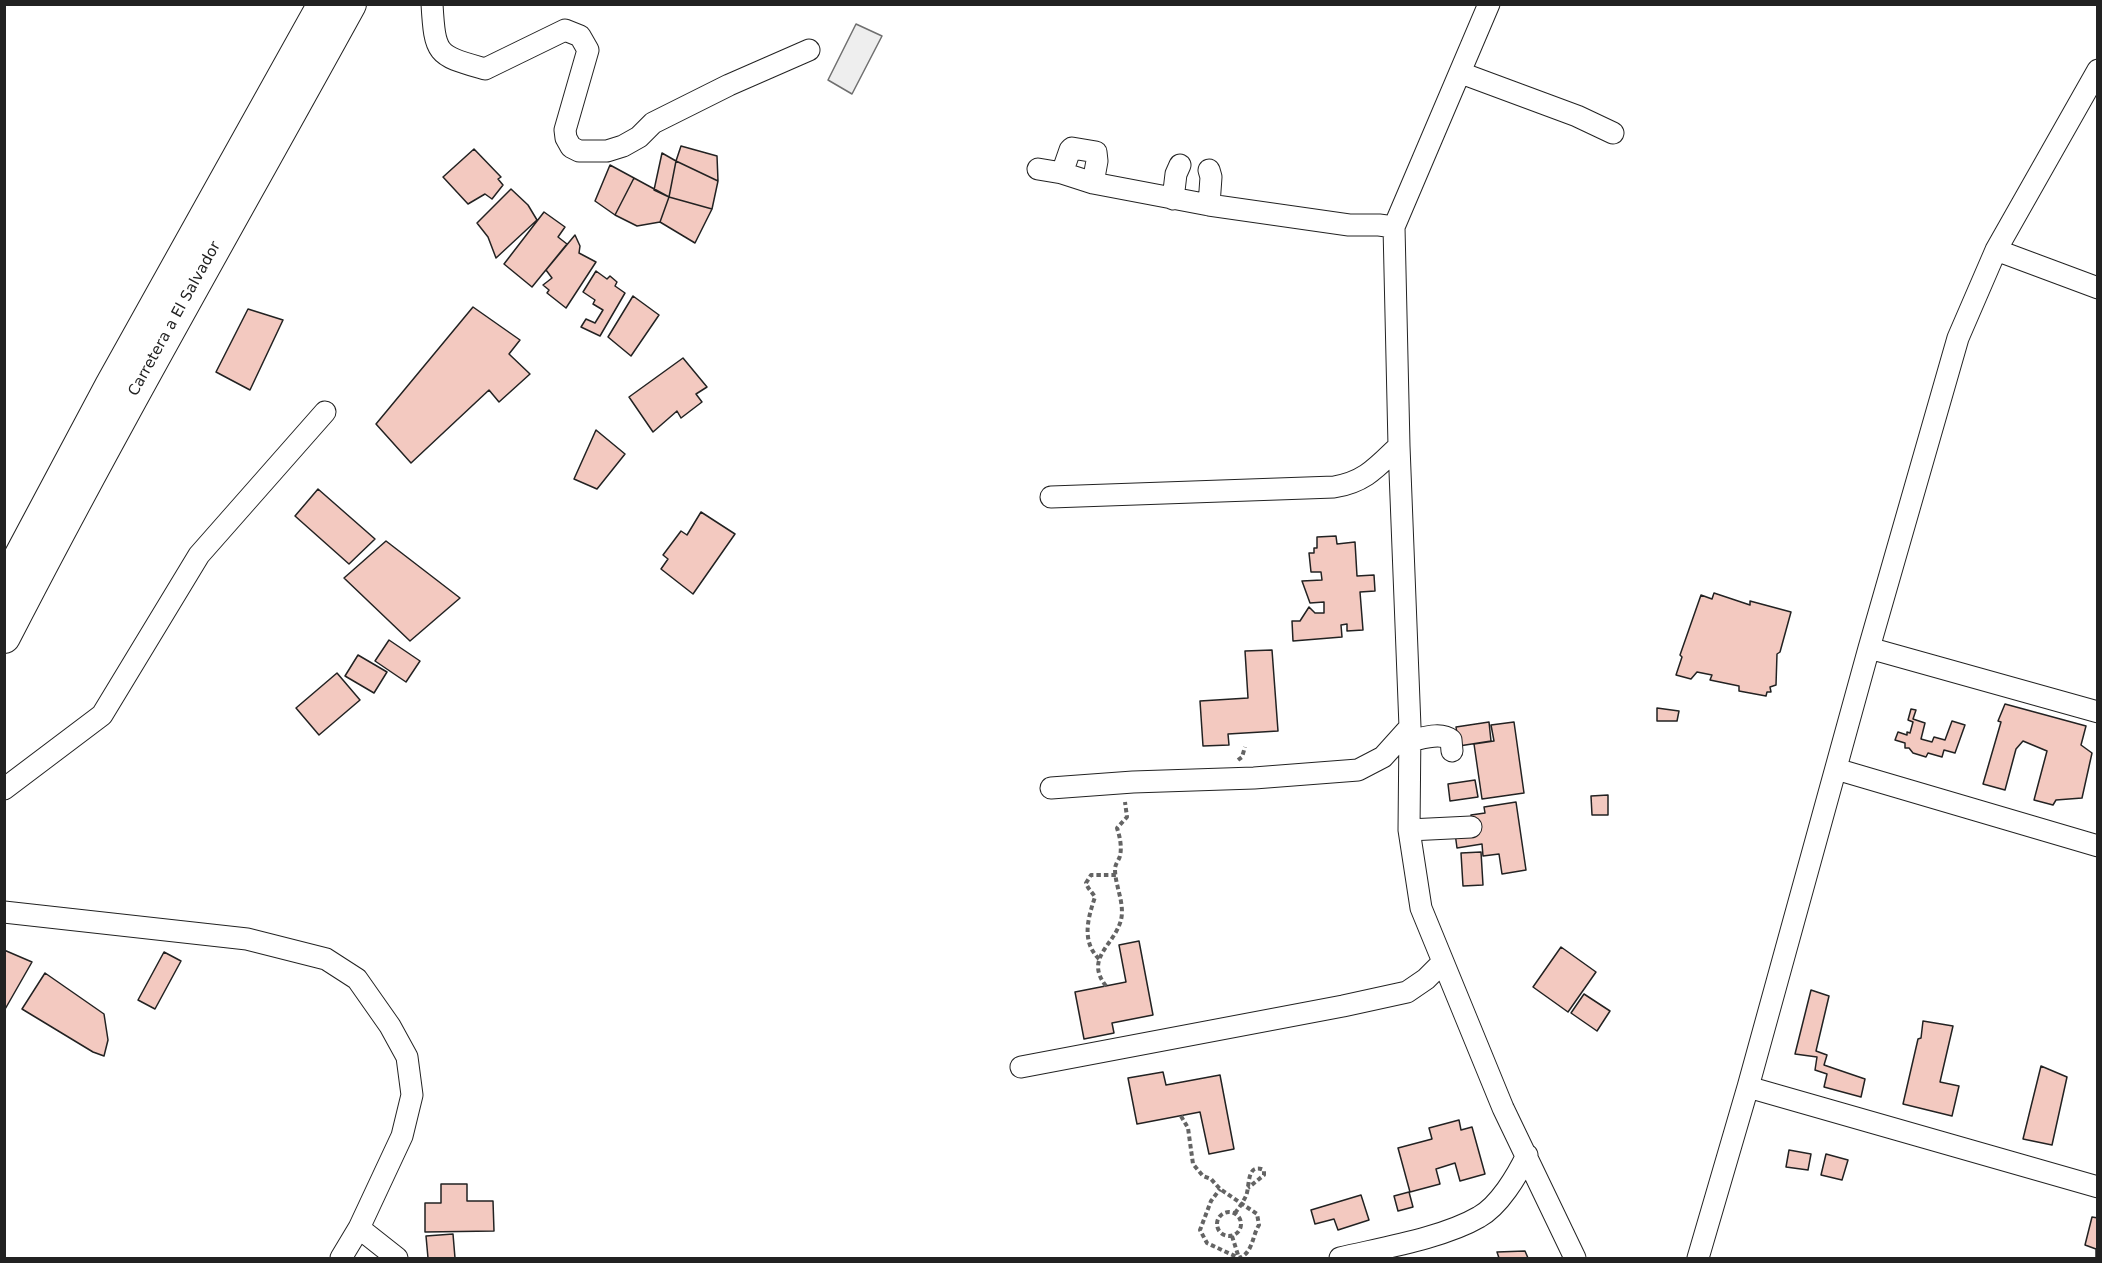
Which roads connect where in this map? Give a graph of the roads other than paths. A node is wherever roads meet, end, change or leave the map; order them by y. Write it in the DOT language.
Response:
graph roads {
  1 [pos="324,4"];
  2 [pos="351,4"];
  3 [pos="432,4"];
  4 [pos="1488,4"];
  5 [pos="809,51"];
  6 [pos="2097,70"];
  7 [pos="1461,73"];
  8 [pos="1613,134"];
  9 [pos="1180,165"];
  10 [pos="1038,169"];
  11 [pos="1209,170"];
  12 [pos="1062,173"];
  13 [pos="1093,183"];
  14 [pos="1173,199"];
  15 [pos="1209,205"];
  16 [pos="1394,228"];
  17 [pos="1996,250"];
  18 [pos="2097,288"];
  19 [pos="325,412"];
  20 [pos="1399,446"];
  21 [pos="1050,497"];
  22 [pos="4,587"];
  23 [pos="4,637"];
  24 [pos="1869,648"];
  25 [pos="2097,712"];
  26 [pos="1409,734"];
  27 [pos="1452,751"];
  28 [pos="1836,769"];
  29 [pos="1051,788"];
  30 [pos="4,789"];
  31 [pos="1471,827"];
  32 [pos="1409,830"];
  33 [pos="2097,846"];
  34 [pos="4,912"];
  35 [pos="1442,963"];
  36 [pos="1021,1067"];
  37 [pos="1748,1087"];
  38 [pos="1527,1155"];
  39 [pos="2097,1187"];
  40 [pos="359,1228"];
  41 [pos="341,1258"];
  42 [pos="397,1258"];
  43 [pos="1340,1258"];
  44 [pos="1575,1258"];
  45 [pos="1698,1258"];
  1 -- 22 [label="highway, Carretera a El Salvador"];
  2 -- 23 [label="highway, Carretera a El Salvador"];
  3 -- 5 [label="street"];
  4 -- 7 [label="street"];
  6 -- 17 [label="street"];
  7 -- 8 [label="street"];
  7 -- 16 [label="street"];
  9 -- 14 [label="street"];
  10 -- 12 [label="street"];
  11 -- 15 [label="street"];
  12 -- 13 [label="street"];
  12 -- 13 [label="street"];
  13 -- 14 [label="street"];
  14 -- 15 [label="street"];
  15 -- 16 [label="street"];
  16 -- 20 [label="street"];
  17 -- 18 [label="street"];
  17 -- 24 [label="street"];
  19 -- 30 [label="street"];
  20 -- 21 [label="street"];
  20 -- 26 [label="street"];
  24 -- 25 [label="street"];
  24 -- 28 [label="street"];
  26 -- 27 [label="street"];
  26 -- 29 [label="street"];
  26 -- 32 [label="street"];
  28 -- 33 [label="street"];
  28 -- 37 [label="street"];
  31 -- 32 [label="street"];
  32 -- 35 [label="street"];
  34 -- 40 [label="street"];
  35 -- 36 [label="street"];
  35 -- 38 [label="street"];
  37 -- 39 [label="street"];
  37 -- 45 [label="street"];
  38 -- 43 [label="street"];
  38 -- 44 [label="street"];
  40 -- 41 [label="street"];
  40 -- 42 [label="street"];
}
